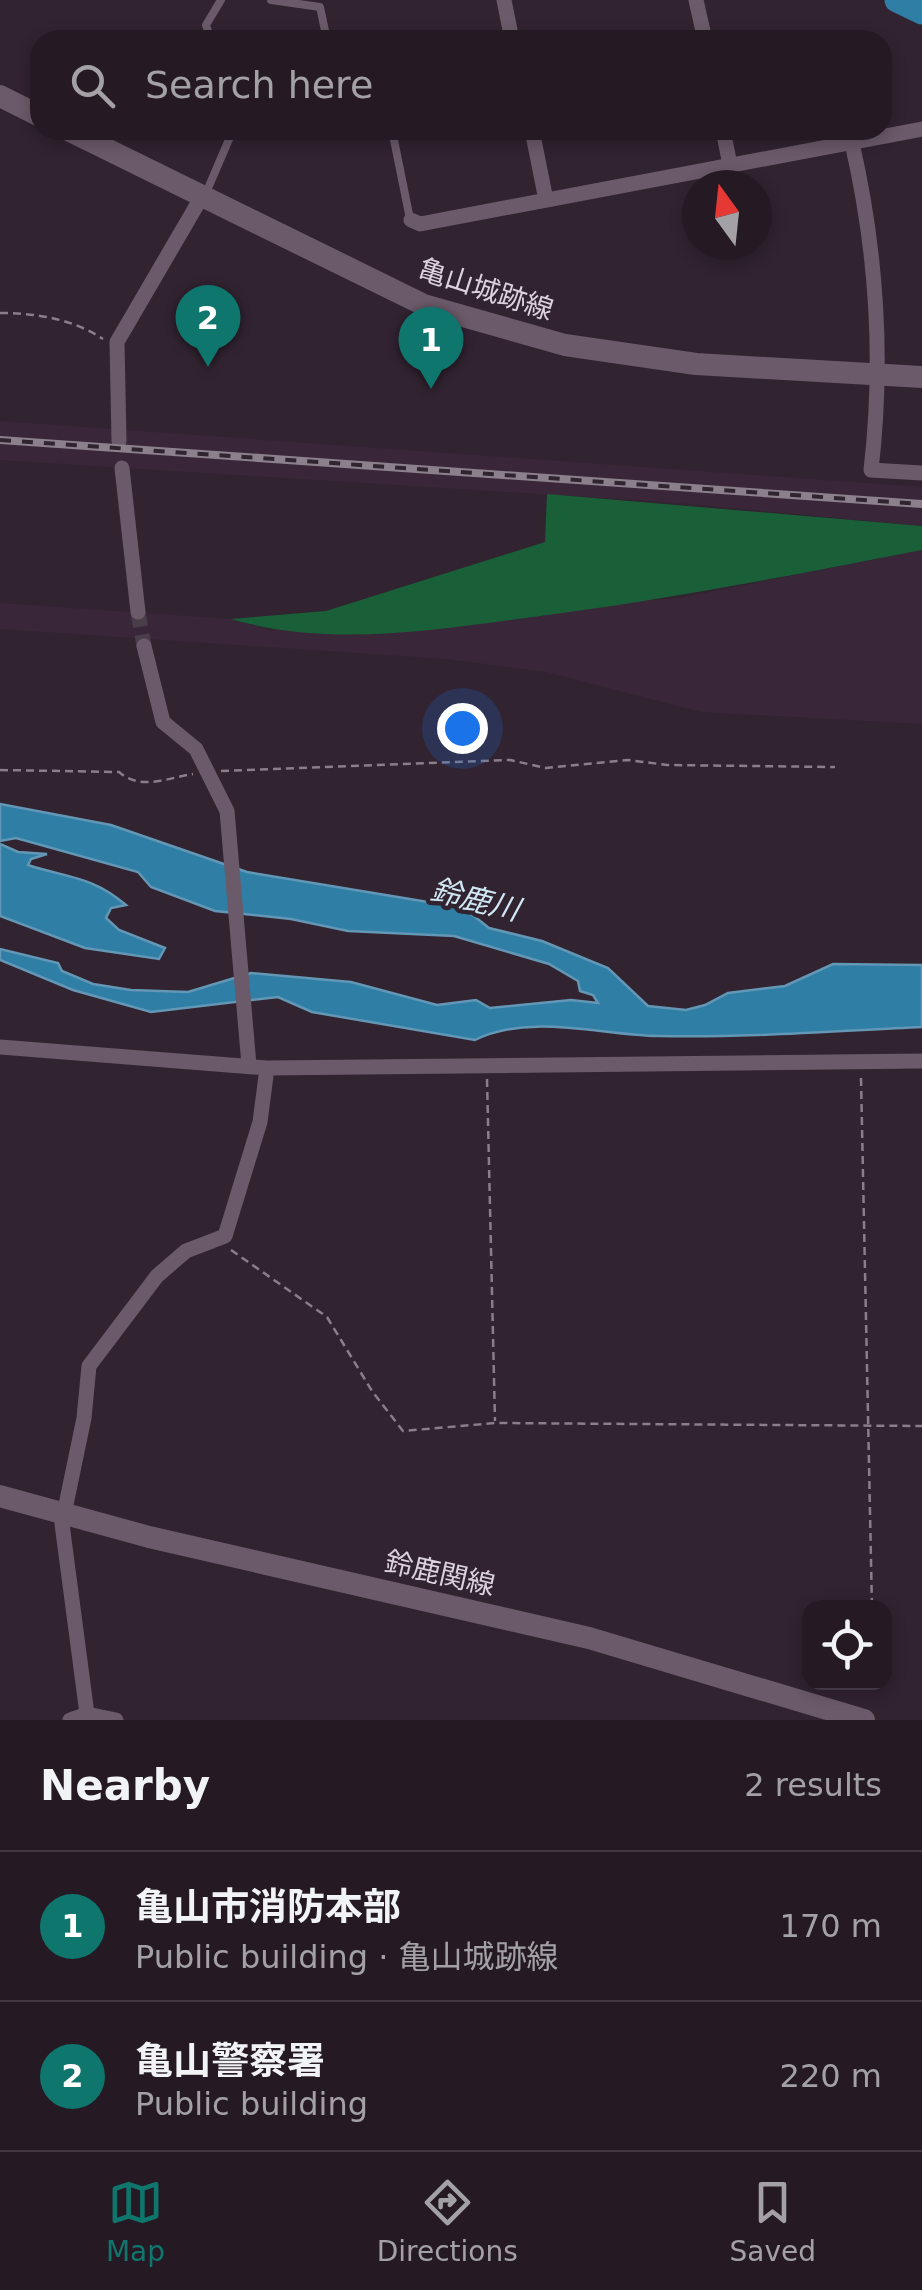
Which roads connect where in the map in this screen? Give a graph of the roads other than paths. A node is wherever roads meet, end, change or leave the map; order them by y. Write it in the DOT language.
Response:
graph roads {
  1 [pos="221,0"];
  2 [pos="271,0"];
  3 [pos="504,0"];
  4 [pos="696,0"];
  5 [pos="208,30"];
  6 [pos="325,30"];
  7 [pos="510,30"];
  8 [pos="702,30"];
  9 [pos="0,96"];
  10 [pos="30,111"];
  11 [pos="922,129"];
  12 [pos="892,135"];
  13 [pos="90,140"];
  14 [pos="228,140"];
  15 [pos="394,140"];
  16 [pos="534,140"];
  17 [pos="725,140"];
  18 [pos="867,140"];
  19 [pos="852,143"];
  20 [pos="730,165"];
  21 [pos="205,192"];
  22 [pos="546,200"];
  23 [pos="410,220"];
  24 [pos="880,376"];
  25 [pos="922,377"];
  26 [pos="119,441"];
  27 [pos="122,468"];
  28 [pos="922,473"];
  29 [pos="138,612"];
  30 [pos="144,646"];
  31 [pos="0,1047"];
  32 [pos="250,1058"];
  33 [pos="922,1061"];
  34 [pos="267,1068"];
  35 [pos="0,1496"];
  36 [pos="87,1714"];
  37 [pos="70,1720"];
  38 [pos="116,1720"];
  39 [pos="864,1720"];
  1 -- 5 [label="lane"];
  2 -- 6 [label="lane"];
  3 -- 7 [label="street"];
  4 -- 8 [label="street"];
  9 -- 10 [label="main road"];
  11 -- 12 [label="street"];
  13 -- 21 [label="main road, 亀山城跡線"];
  14 -- 21 [label="lane"];
  15 -- 23 [label="lane"];
  16 -- 22 [label="street"];
  17 -- 20 [label="street"];
  18 -- 19 [label="street"];
  19 -- 20 [label="street"];
  19 -- 24 [label="street"];
  20 -- 22 [label="street"];
  21 -- 24 [label="main road, 亀山城跡線"];
  21 -- 26 [label="street"];
  22 -- 23 [label="street"];
  24 -- 25 [label="main road, 亀山城跡線"];
  24 -- 28 [label="street"];
  27 -- 29 [label="street"];
  30 -- 32 [label="street"];
  31 -- 32 [label="street"];
  32 -- 34 [label="street"];
  33 -- 34 [label="street"];
  34 -- 36 [label="street"];
  35 -- 39 [label="main road, 鈴鹿関線"];
  36 -- 37 [label="street"];
  36 -- 38 [label="street"];
}
